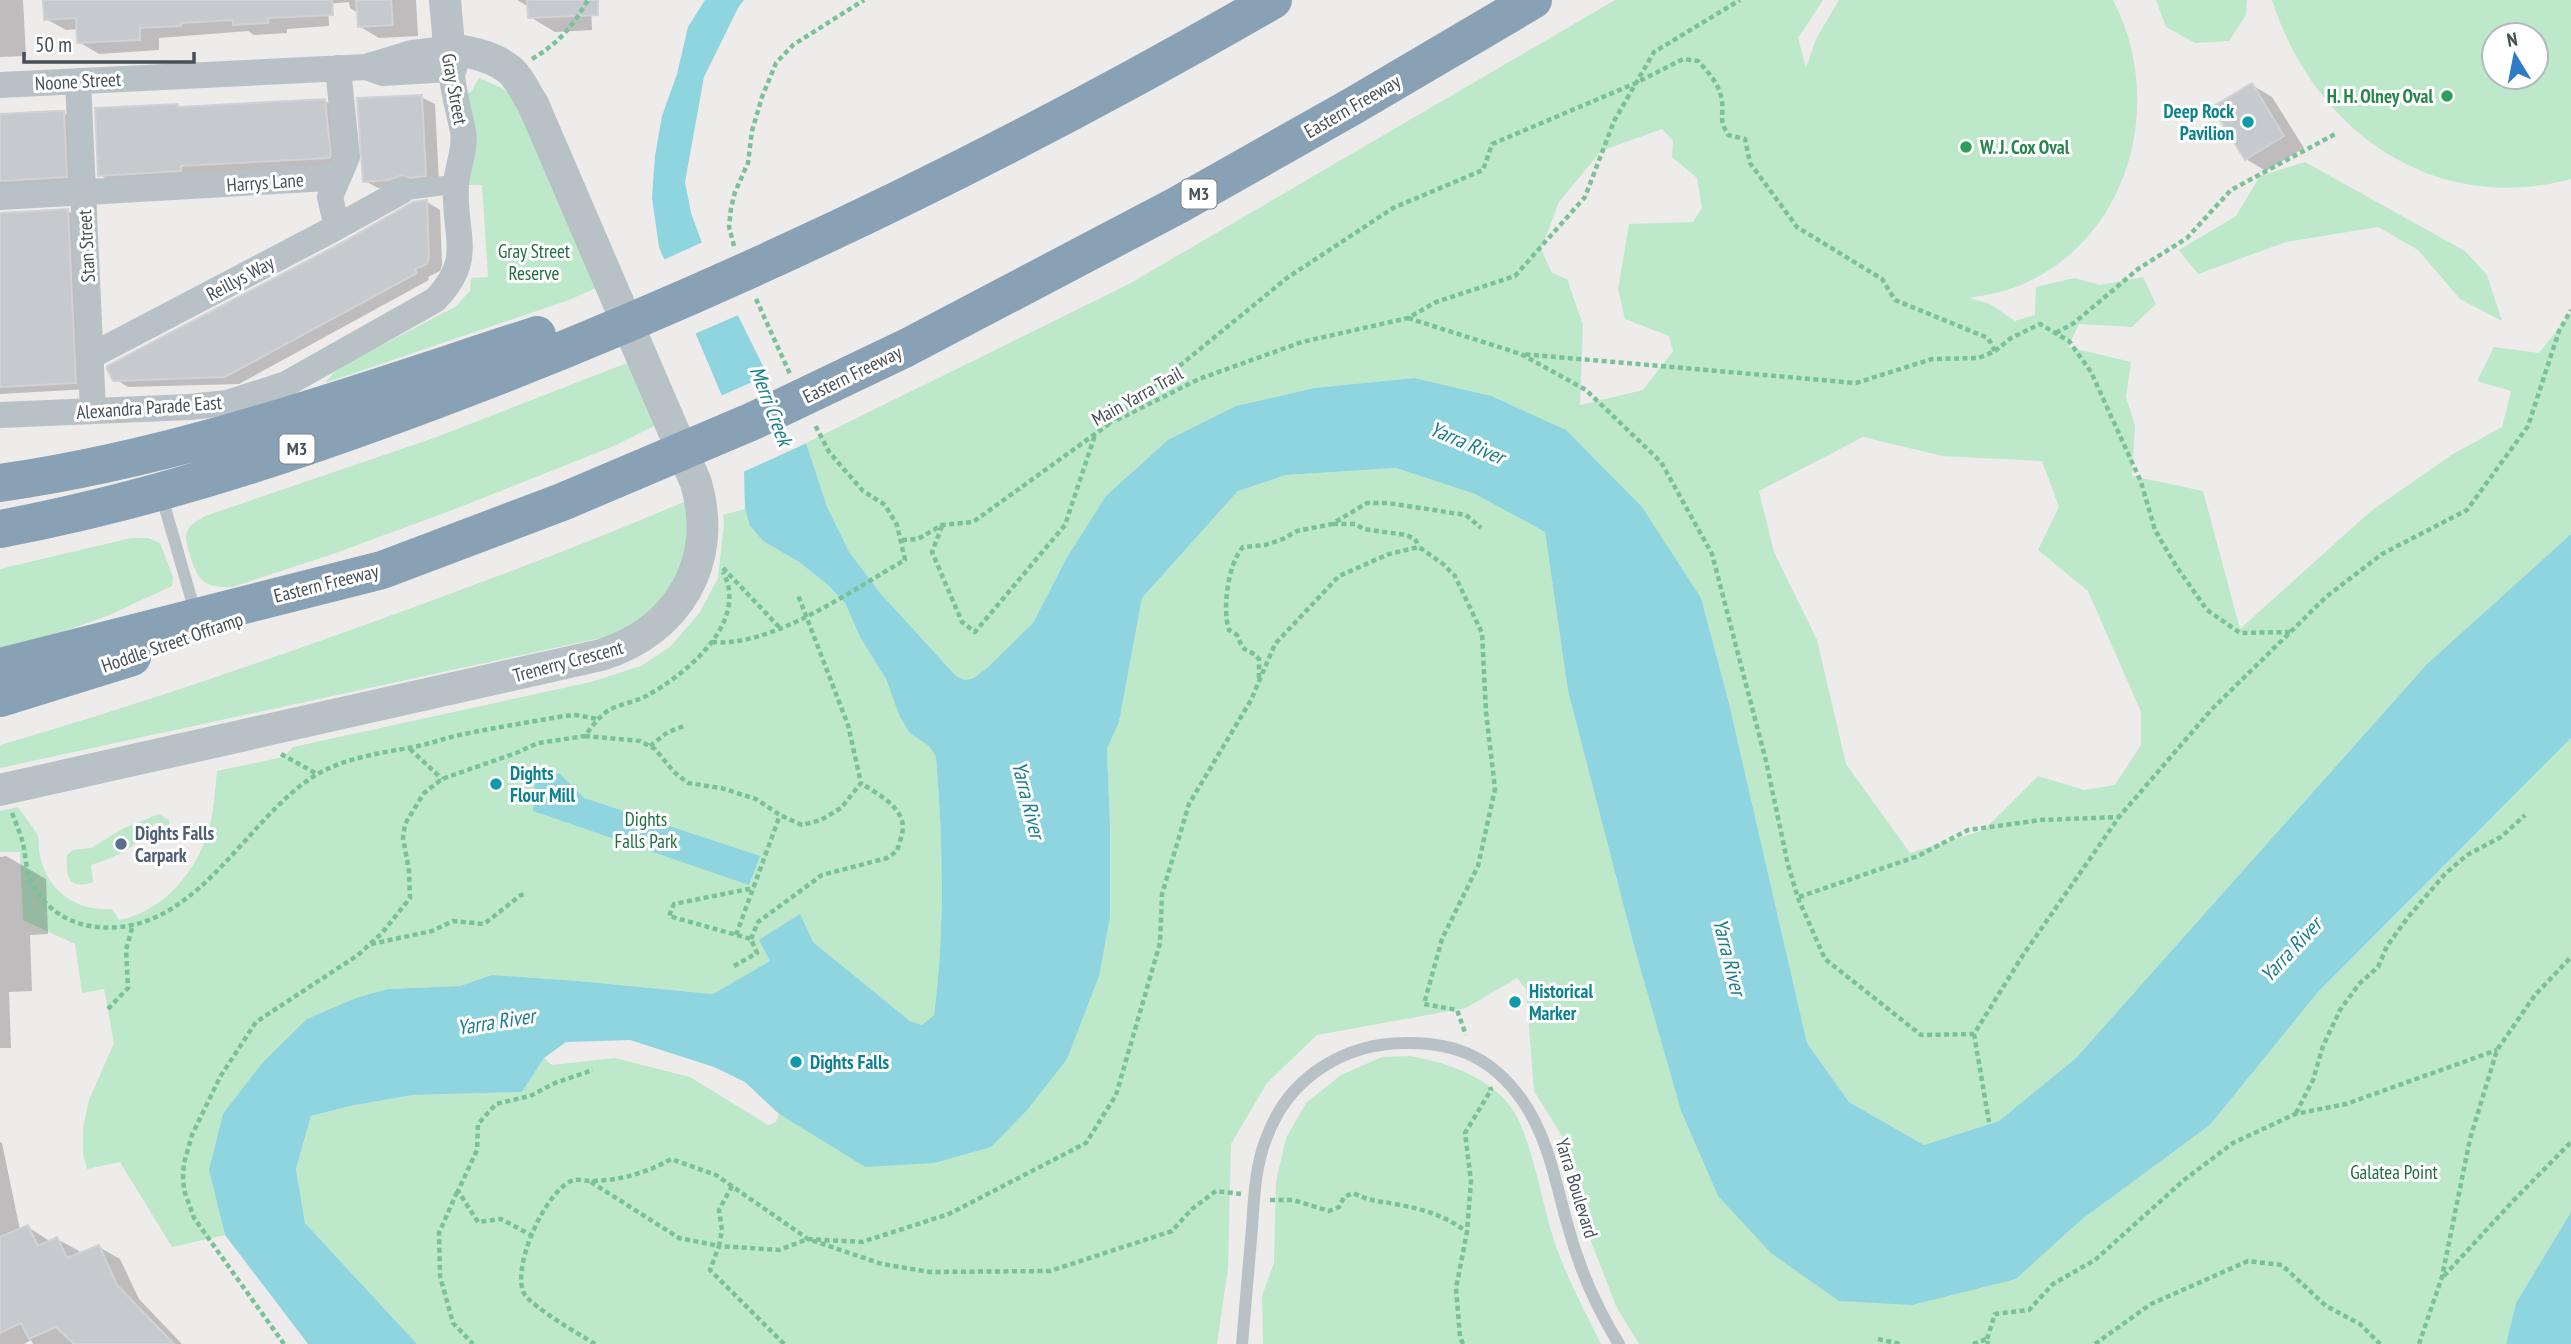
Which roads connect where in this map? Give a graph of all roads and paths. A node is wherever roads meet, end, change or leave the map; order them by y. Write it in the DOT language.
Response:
graph roads {
  1 [pos="445,0"];
  2 [pos="588,0"];
  3 [pos="1273,0"];
  4 [pos="1533,0"];
  5 [pos="1740,0"];
  6 [pos="449,59"];
  7 [pos="528,62"];
  8 [pos="338,68"];
  9 [pos="78,81"];
  10 [pos="1636,83"];
  11 [pos="0,85"];
  12 [pos="2337,133"];
  13 [pos="341,171"];
  14 [pos="456,184"];
  15 [pos="402,191"];
  16 [pos="83,193"];
  17 [pos="0,197"];
  18 [pos="337,227"];
  19 [pos="460,261"];
  20 [pos="2571,310"];
  21 [pos="1408,318"];
  22 [pos="582,332"];
  23 [pos="2056,333"];
  24 [pos="1995,351"];
  25 [pos="1521,354"];
  26 [pos="91,356"];
  27 [pos="93,411"];
  28 [pos="0,415"];
  29 [pos="1107,425"];
  30 [pos="1095,434"];
  31 [pos="0,483"];
  32 [pos="160,493"];
  33 [pos="1332,524"];
  34 [pos="942,525"];
  35 [pos="1481,528"];
  36 [pos="0,529"];
  37 [pos="902,540"];
  38 [pos="1419,547"];
  39 [pos="905,560"];
  40 [pos="382,570"];
  41 [pos="798,595"];
  42 [pos="196,615"];
  43 [pos="806,615"];
  44 [pos="781,628"];
  45 [pos="2290,632"];
  46 [pos="712,642"];
  47 [pos="0,667"];
  48 [pos="1259,682"];
  49 [pos="0,698"];
  50 [pos="598,719"];
  51 [pos="684,726"];
  52 [pos="585,736"];
  53 [pos="650,746"];
  54 [pos="409,748"];
  55 [pos="277,751"];
  56 [pos="317,774"];
  57 [pos="442,779"];
  58 [pos="861,783"];
  59 [pos="3,797"];
  60 [pos="780,815"];
  61 [pos="2525,815"];
  62 [pos="2119,817"];
  63 [pos="754,888"];
  64 [pos="527,894"];
  65 [pos="1798,898"];
  66 [pos="133,923"];
  67 [pos="736,935"];
  68 [pos="751,939"];
  69 [pos="370,944"];
  70 [pos="2571,957"];
  71 [pos="734,965"];
  72 [pos="108,1009"];
  73 [pos="1974,1034"];
  74 [pos="2497,1050"];
  75 [pos="1474,1054"];
  76 [pos="593,1070"];
  77 [pos="2295,1114"];
  78 [pos="1989,1122"];
  79 [pos="2571,1142"];
  80 [pos="590,1181"];
  81 [pos="732,1185"];
  82 [pos="458,1191"];
  83 [pos="1255,1195"];
  84 [pos="1467,1232"];
  85 [pos="533,1236"];
  86 [pos="808,1239"];
  87 [pos="719,1246"];
  88 [pos="2442,1277"];
  89 [pos="1878,1339"];
  90 [pos="1987,1342"];
  91 [pos="284,1344"];
  92 [pos="473,1344"];
  93 [pos="595,1344"];
  94 [pos="784,1344"];
  95 [pos="1242,1344"];
  96 [pos="1463,1344"];
  97 [pos="1619,1344"];
  98 [pos="1900,1344"];
  99 [pos="1973,1344"];
  100 [pos="2095,1344"];
  101 [pos="2380,1344"];
  102 [pos="2419,1344"];
  1 -- 6 [label="street, Gray Street"];
  2 -- 7 [label="path"];
  3 -- 22 [label="highway, M3"];
  4 -- 40 [label="highway, Eastern Freeway / M3"];
  5 -- 10 [label="path"];
  6 -- 8 [label="street, Noone Street"];
  6 -- 14 [label="street, Gray Street"];
  6 -- 59 [label="street, Trenerry Crescent"];
  8 -- 9 [label="street, Noone Street"];
  8 -- 13 [label="street"];
  9 -- 11 [label="street, Noone Street"];
  9 -- 16 [label="street, Stan Street"];
  10 -- 21 [label="path"];
  10 -- 24 [label="path"];
  10 -- 29 [label="path"];
  12 -- 23 [label="path"];
  13 -- 16 [label="street, Harrys Lane"];
  13 -- 18 [label="street"];
  14 -- 15 [label="street"];
  14 -- 19 [label="street, Gray Street"];
  15 -- 18 [label="street, Reillys Way"];
  16 -- 17 [label="street, Harrys Lane"];
  16 -- 26 [label="street, Stan Street"];
  18 -- 26 [label="street, Reillys Way"];
  19 -- 27 [label="street, Alexandra Parade East"];
  20 -- 45 [label="path"];
  21 -- 25 [label="path"];
  21 -- 29 [label="path, Main Yarra Trail"];
  22 -- 31 [label="highway"];
  22 -- 32 [label="highway, M3"];
  23 -- 24 [label="path"];
  23 -- 45 [label="path"];
  24 -- 25 [label="path"];
  25 -- 65 [label="path"];
  26 -- 27 [label="street, Stan Street"];
  27 -- 28 [label="street, Alexandra Parade East"];
  29 -- 30 [label="path, Main Yarra Trail"];
  30 -- 34 [label="path, Main Yarra Trail"];
  30 -- 34 [label="path"];
  32 -- 36 [label="highway, M3"];
  32 -- 42 [label="lane"];
  33 -- 35 [label="path"];
  33 -- 38 [label="path"];
  33 -- 48 [label="path"];
  34 -- 37 [label="path, Main Yarra Trail"];
  38 -- 48 [label="path"];
  38 -- 75 [label="path"];
  39 -- 43 [label="path"];
  40 -- 42 [label="highway, Eastern Freeway / M3"];
  40 -- 49 [label="highway, Hoddle Street Offramp"];
  41 -- 43 [label="path"];
  42 -- 47 [label="highway, Eastern Freeway / M3"];
  43 -- 44 [label="path"];
  43 -- 58 [label="path"];
  44 -- 46 [label="path"];
  44 -- 46 [label="path"];
  45 -- 62 [label="path"];
  46 -- 50 [label="path"];
  48 -- 86 [label="path"];
  50 -- 52 [label="path"];
  50 -- 54 [label="path"];
  51 -- 53 [label="path"];
  52 -- 53 [label="path"];
  52 -- 57 [label="path"];
  53 -- 60 [label="path"];
  54 -- 56 [label="path"];
  54 -- 57 [label="path"];
  55 -- 56 [label="path"];
  56 -- 66 [label="path"];
  57 -- 69 [label="path"];
  58 -- 60 [label="path"];
  58 -- 68 [label="path"];
  59 -- 66 [label="path"];
  60 -- 63 [label="path"];
  61 -- 77 [label="path"];
  62 -- 65 [label="path"];
  62 -- 73 [label="path"];
  63 -- 67 [label="path"];
  63 -- 67 [label="path"];
  64 -- 69 [label="path"];
  65 -- 73 [label="path"];
  66 -- 72 [label="path"];
  67 -- 68 [label="path"];
  68 -- 71 [label="path"];
  69 -- 91 [label="path"];
  70 -- 74 [label="path"];
  73 -- 78 [label="path"];
  74 -- 77 [label="path"];
  74 -- 88 [label="path"];
  75 -- 83 [label="lane, Yarra Boulevard"];
  75 -- 84 [label="path"];
  75 -- 97 [label="lane, Yarra Boulevard"];
  76 -- 82 [label="path"];
  77 -- 90 [label="path"];
  79 -- 88 [label="path"];
  80 -- 81 [label="path"];
  80 -- 85 [label="path"];
  80 -- 87 [label="path"];
  81 -- 86 [label="path"];
  81 -- 87 [label="path"];
  82 -- 85 [label="path"];
  82 -- 92 [label="path"];
  83 -- 84 [label="path"];
  83 -- 86 [label="path"];
  83 -- 95 [label="lane, Yarra Boulevard"];
  84 -- 96 [label="path"];
  85 -- 93 [label="path"];
  86 -- 87 [label="path"];
  87 -- 94 [label="path"];
  88 -- 102 [label="path"];
  89 -- 98 [label="path"];
  90 -- 99 [label="path"];
  100 -- 101 [label="path"];
}
